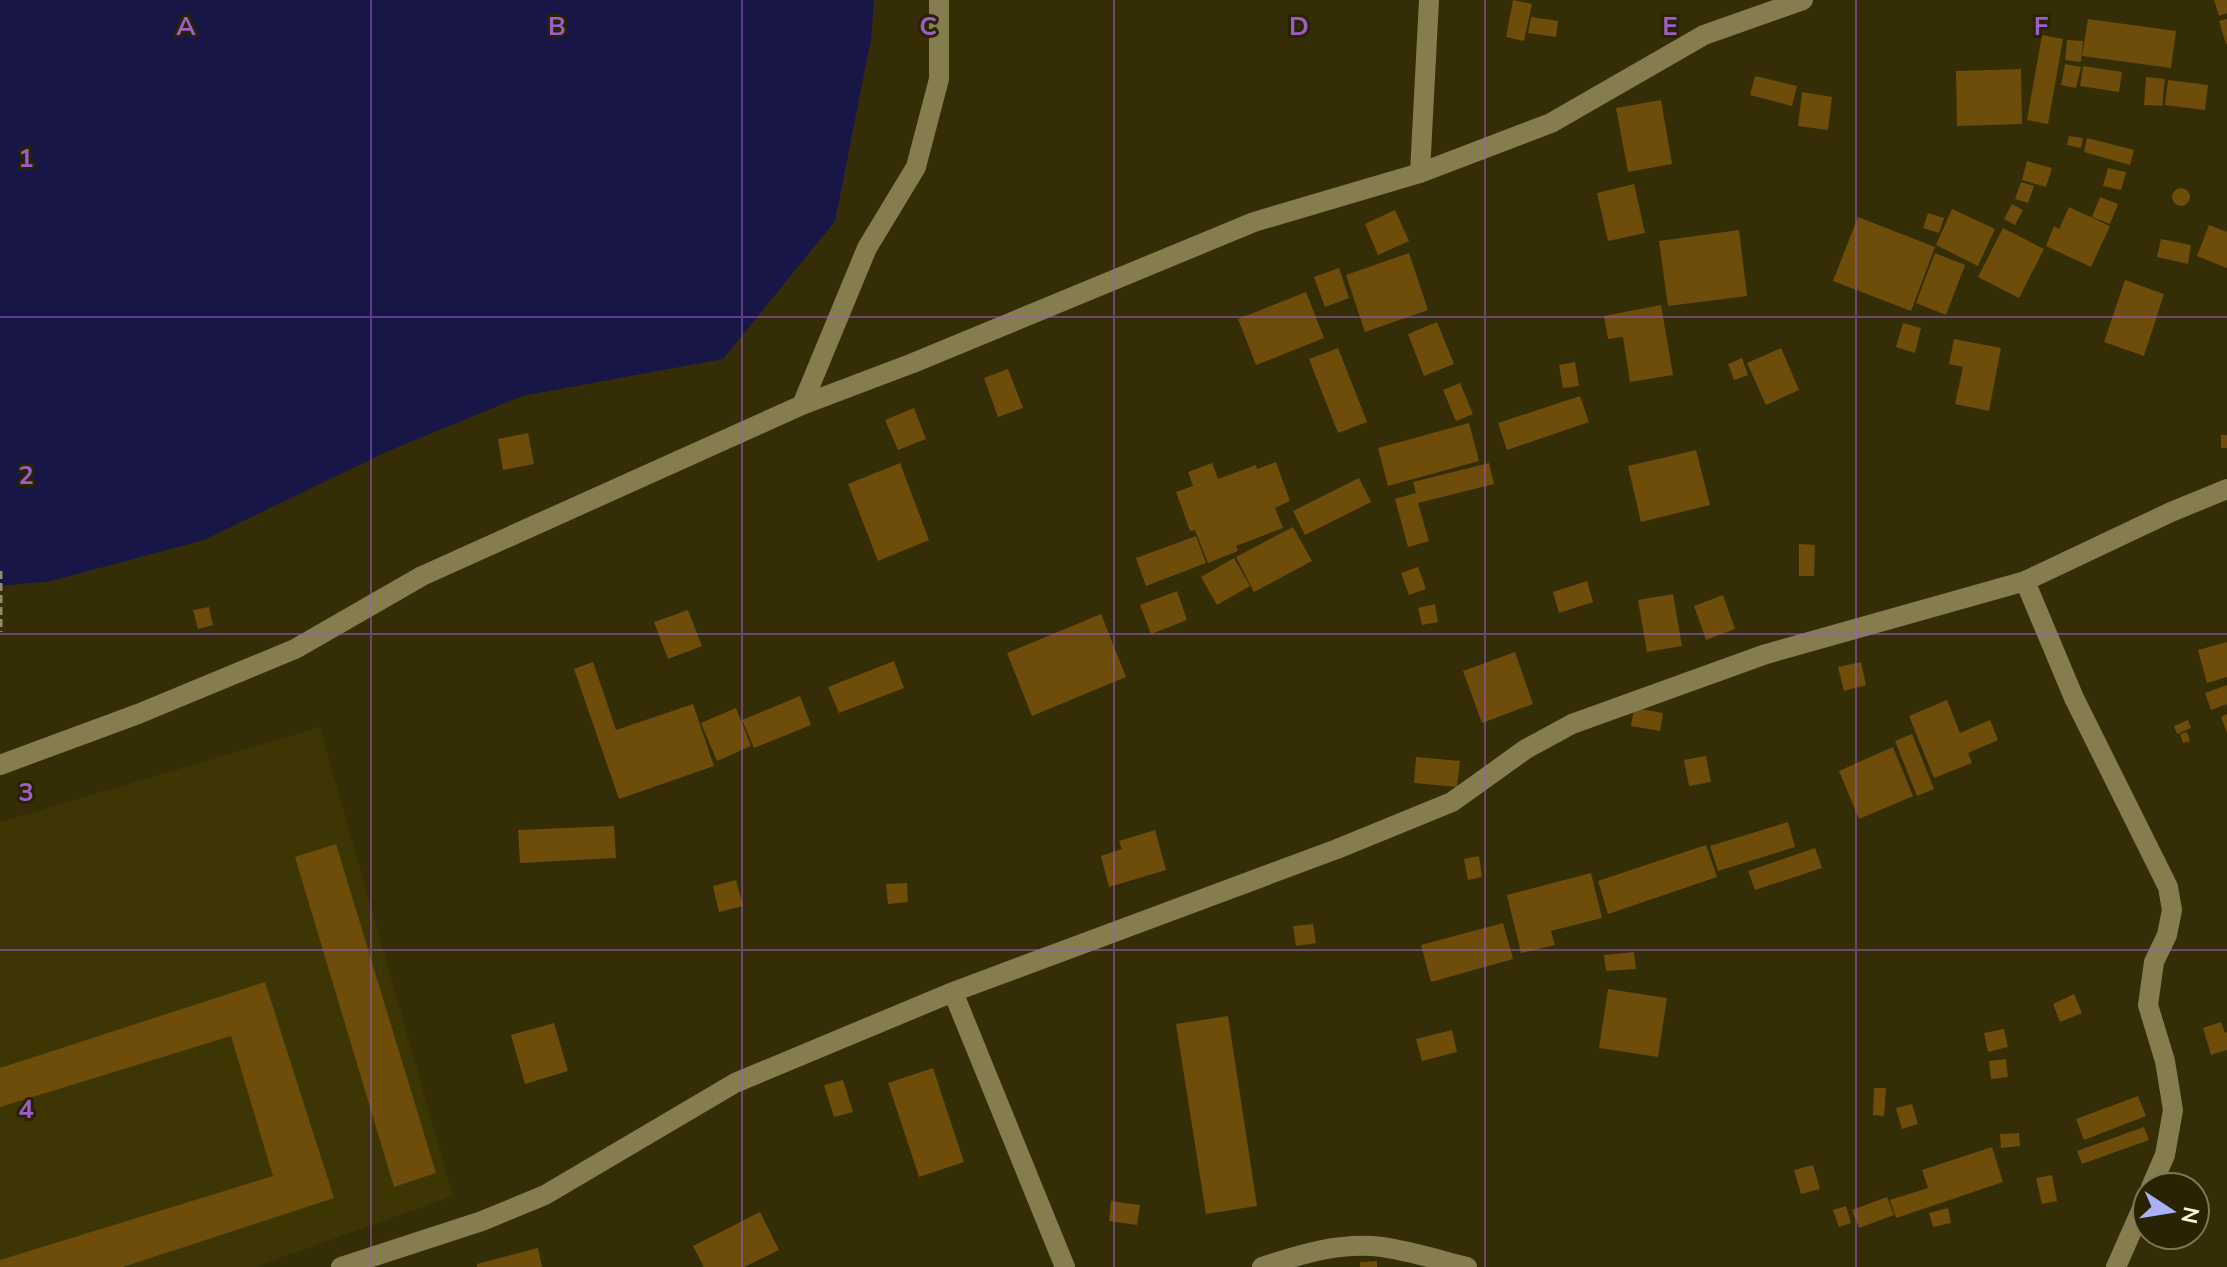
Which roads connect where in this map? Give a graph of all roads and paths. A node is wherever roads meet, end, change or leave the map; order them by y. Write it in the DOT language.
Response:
graph roads {
  1 [pos="939,0"];
  2 [pos="1429,0"];
  3 [pos="1803,0"];
  4 [pos="1420,173"];
  5 [pos="802,405"];
  6 [pos="2227,489"];
  7 [pos="0,571"];
  8 [pos="2025,581"];
  9 [pos="0,632"];
  10 [pos="0,765"];
  11 [pos="953,992"];
  12 [pos="2158,1171"];
  13 [pos="2131,1233"];
  14 [pos="341,1267"];
  15 [pos="1065,1267"];
  16 [pos="1262,1267"];
  17 [pos="1467,1267"];
  18 [pos="2116,1267"];
  1 -- 5 [label="street"];
  2 -- 4 [label="street"];
  3 -- 4 [label="street"];
  4 -- 5 [label="street"];
  5 -- 10 [label="street"];
  6 -- 8 [label="street"];
  7 -- 9 [label="path"];
  8 -- 11 [label="street"];
  8 -- 12 [label="street"];
  11 -- 14 [label="street"];
  11 -- 15 [label="street"];
  13 -- 18 [label="street"];
  16 -- 17 [label="street"];
}
